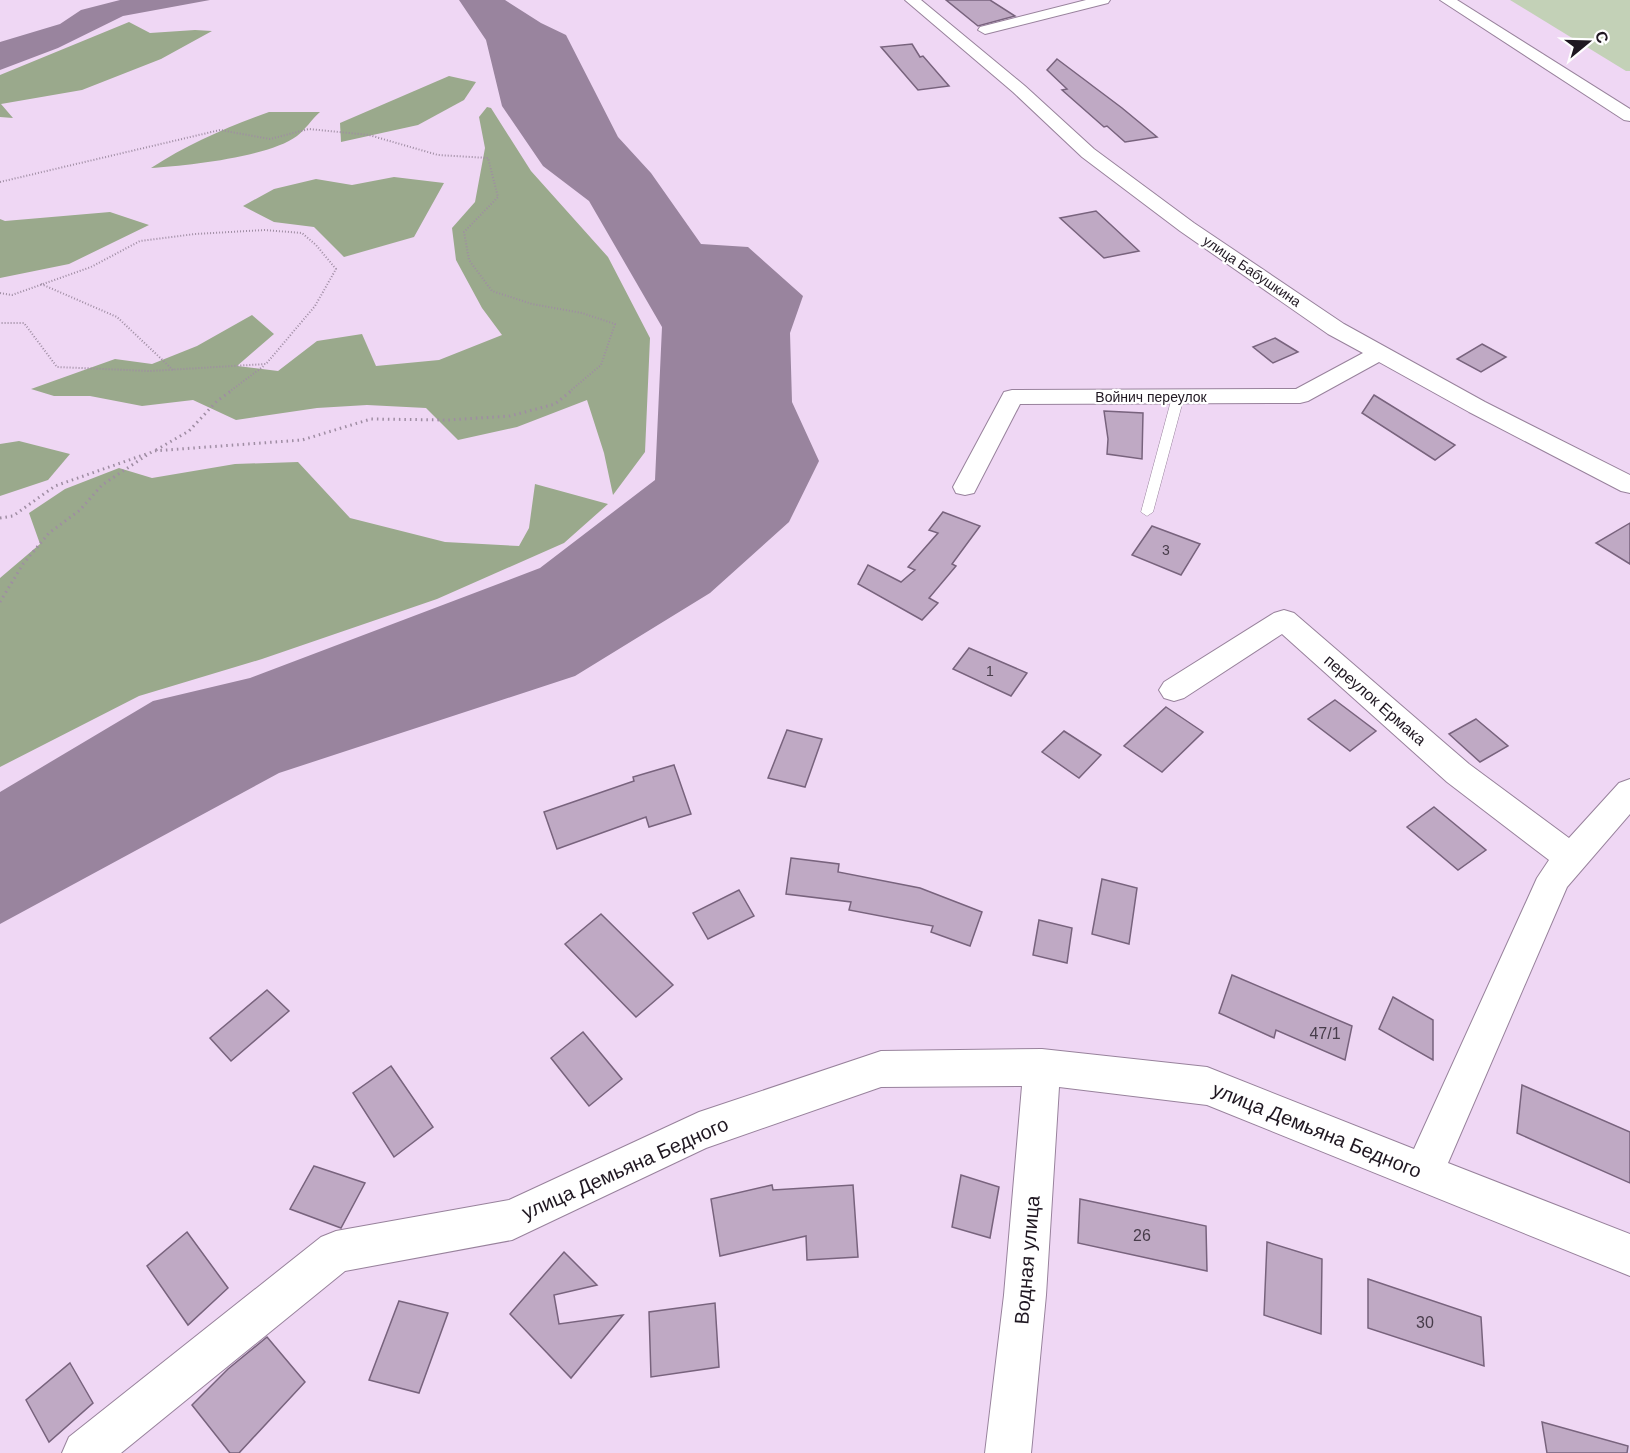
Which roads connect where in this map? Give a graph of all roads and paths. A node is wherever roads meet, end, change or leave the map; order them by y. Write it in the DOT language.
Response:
graph roads {
  1 [pos="912,0"];
  2 [pos="1103,0"];
  3 [pos="1447,0"];
  4 [pos="986,30"];
  5 [pos="1630,116"];
  6 [pos="0,182"];
  7 [pos="40,284"];
  8 [pos="0,293"];
  9 [pos="0,323"];
  10 [pos="1379,353"];
  11 [pos="266,364"];
  12 [pos="173,370"];
  13 [pos="1178,397"];
  14 [pos="153,451"];
  15 [pos="1630,485"];
  16 [pos="966,487"];
  17 [pos="1147,512"];
  18 [pos="0,518"];
  19 [pos="0,602"];
  20 [pos="1174,690"];
  21 [pos="1630,792"];
  22 [pos="1572,858"];
  23 [pos="1042,1067"];
  24 [pos="1424,1173"];
  25 [pos="1630,1255"];
  26 [pos="85,1453"];
  27 [pos="1008,1453"];
  1 -- 10 [label="street, улица Бабушкина"];
  2 -- 4 [label="street"];
  3 -- 5 [label="street"];
  6 -- 14 [label="path"];
  7 -- 8 [label="path"];
  7 -- 11 [label="path"];
  7 -- 12 [label="path"];
  9 -- 12 [label="path"];
  10 -- 13 [label="street, Войнич переулок"];
  10 -- 15 [label="street, улица Бабушкина"];
  11 -- 12 [label="path"];
  11 -- 14 [label="path"];
  13 -- 16 [label="street, Войнич переулок"];
  13 -- 17 [label="lane"];
  14 -- 18 [label="path"];
  14 -- 19 [label="path"];
  20 -- 22 [label="street, переулок Ермака"];
  21 -- 22 [label="street"];
  22 -- 24 [label="street"];
  23 -- 24 [label="street, улица Демьяна Бедного"];
  23 -- 26 [label="street, улица Демьяна Бедного"];
  23 -- 27 [label="street, Водная улица"];
  24 -- 25 [label="street, улица Демьяна Бедного"];
}
